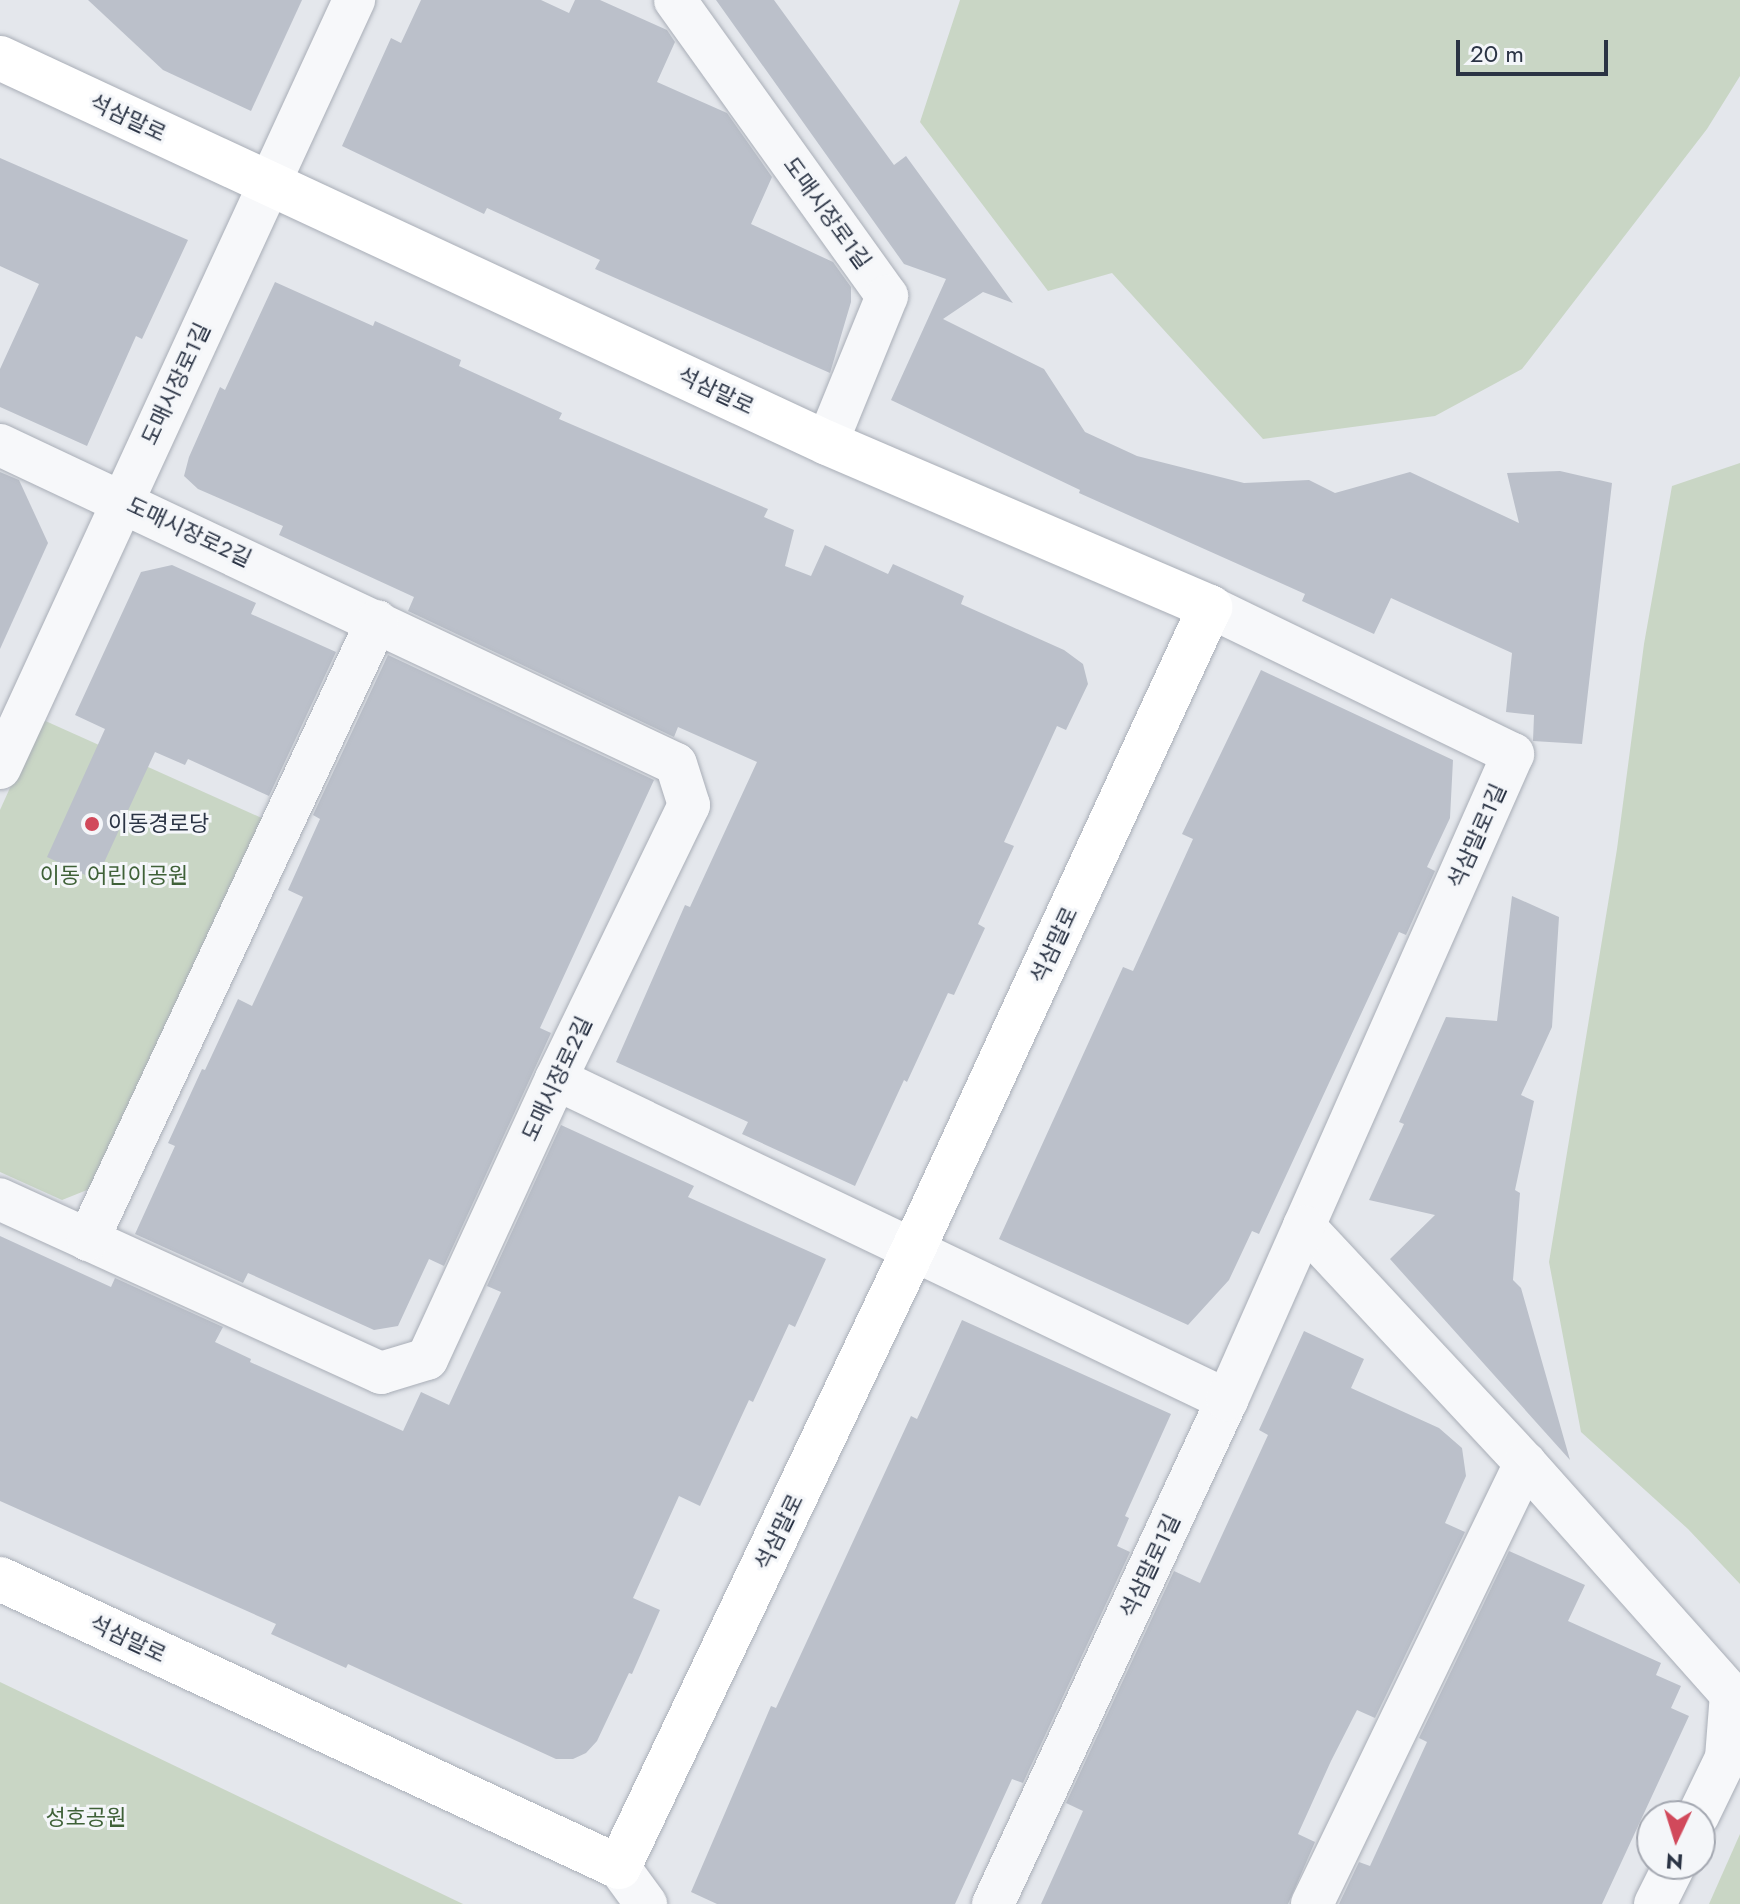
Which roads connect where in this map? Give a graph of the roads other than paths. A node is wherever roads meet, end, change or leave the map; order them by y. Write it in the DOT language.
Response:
graph roads {
  1 [pos="354,0"];
  2 [pos="675,0"];
  3 [pos="0,58"];
  4 [pos="270,184"];
  5 [pos="827,443"];
  6 [pos="0,445"];
  7 [pos="121,500"];
  8 [pos="1210,607"];
  9 [pos="377,621"];
  10 [pos="0,768"];
  11 [pos="556,1079"];
  12 [pos="0,1199"];
  13 [pos="1304,1226"];
  14 [pos="88,1240"];
  15 [pos="913,1250"];
  16 [pos="1227,1400"];
  17 [pos="1525,1463"];
  18 [pos="0,1579"];
  19 [pos="1706,1800"];
  20 [pos="619,1867"];
  21 [pos="1667,1880"];
  22 [pos="646,1904"];
  23 [pos="993,1904"];
  24 [pos="1312,1904"];
  25 [pos="1655,1904"];
  1 -- 4 [label="street, 도매시장로1길"];
  2 -- 5 [label="street, 도매시장로1길"];
  3 -- 4 [label="street, 석삼말로"];
  4 -- 5 [label="street, 석삼말로"];
  4 -- 7 [label="street, 도매시장로1길"];
  5 -- 8 [label="street, 석삼말로"];
  6 -- 7 [label="street, 도매시장로2길"];
  7 -- 9 [label="street, 도매시장로2길"];
  7 -- 10 [label="street, 도매시장로1길"];
  8 -- 13 [label="street, 석삼말로1길"];
  8 -- 15 [label="street, 석삼말로"];
  9 -- 11 [label="street, 도매시장로2길"];
  9 -- 14 [label="street"];
  11 -- 14 [label="street, 도매시장로2길"];
  11 -- 15 [label="street"];
  12 -- 14 [label="street, 도매시장로2길"];
  13 -- 16 [label="street, 석삼말로1길"];
  13 -- 17 [label="street"];
  15 -- 16 [label="street"];
  15 -- 20 [label="street, 석삼말로"];
  16 -- 23 [label="street, 석삼말로1길"];
  17 -- 19 [label="street"];
  17 -- 24 [label="street"];
  18 -- 20 [label="street, 석삼말로"];
  20 -- 22 [label="street"];
  21 -- 25 [label="street"];
}
